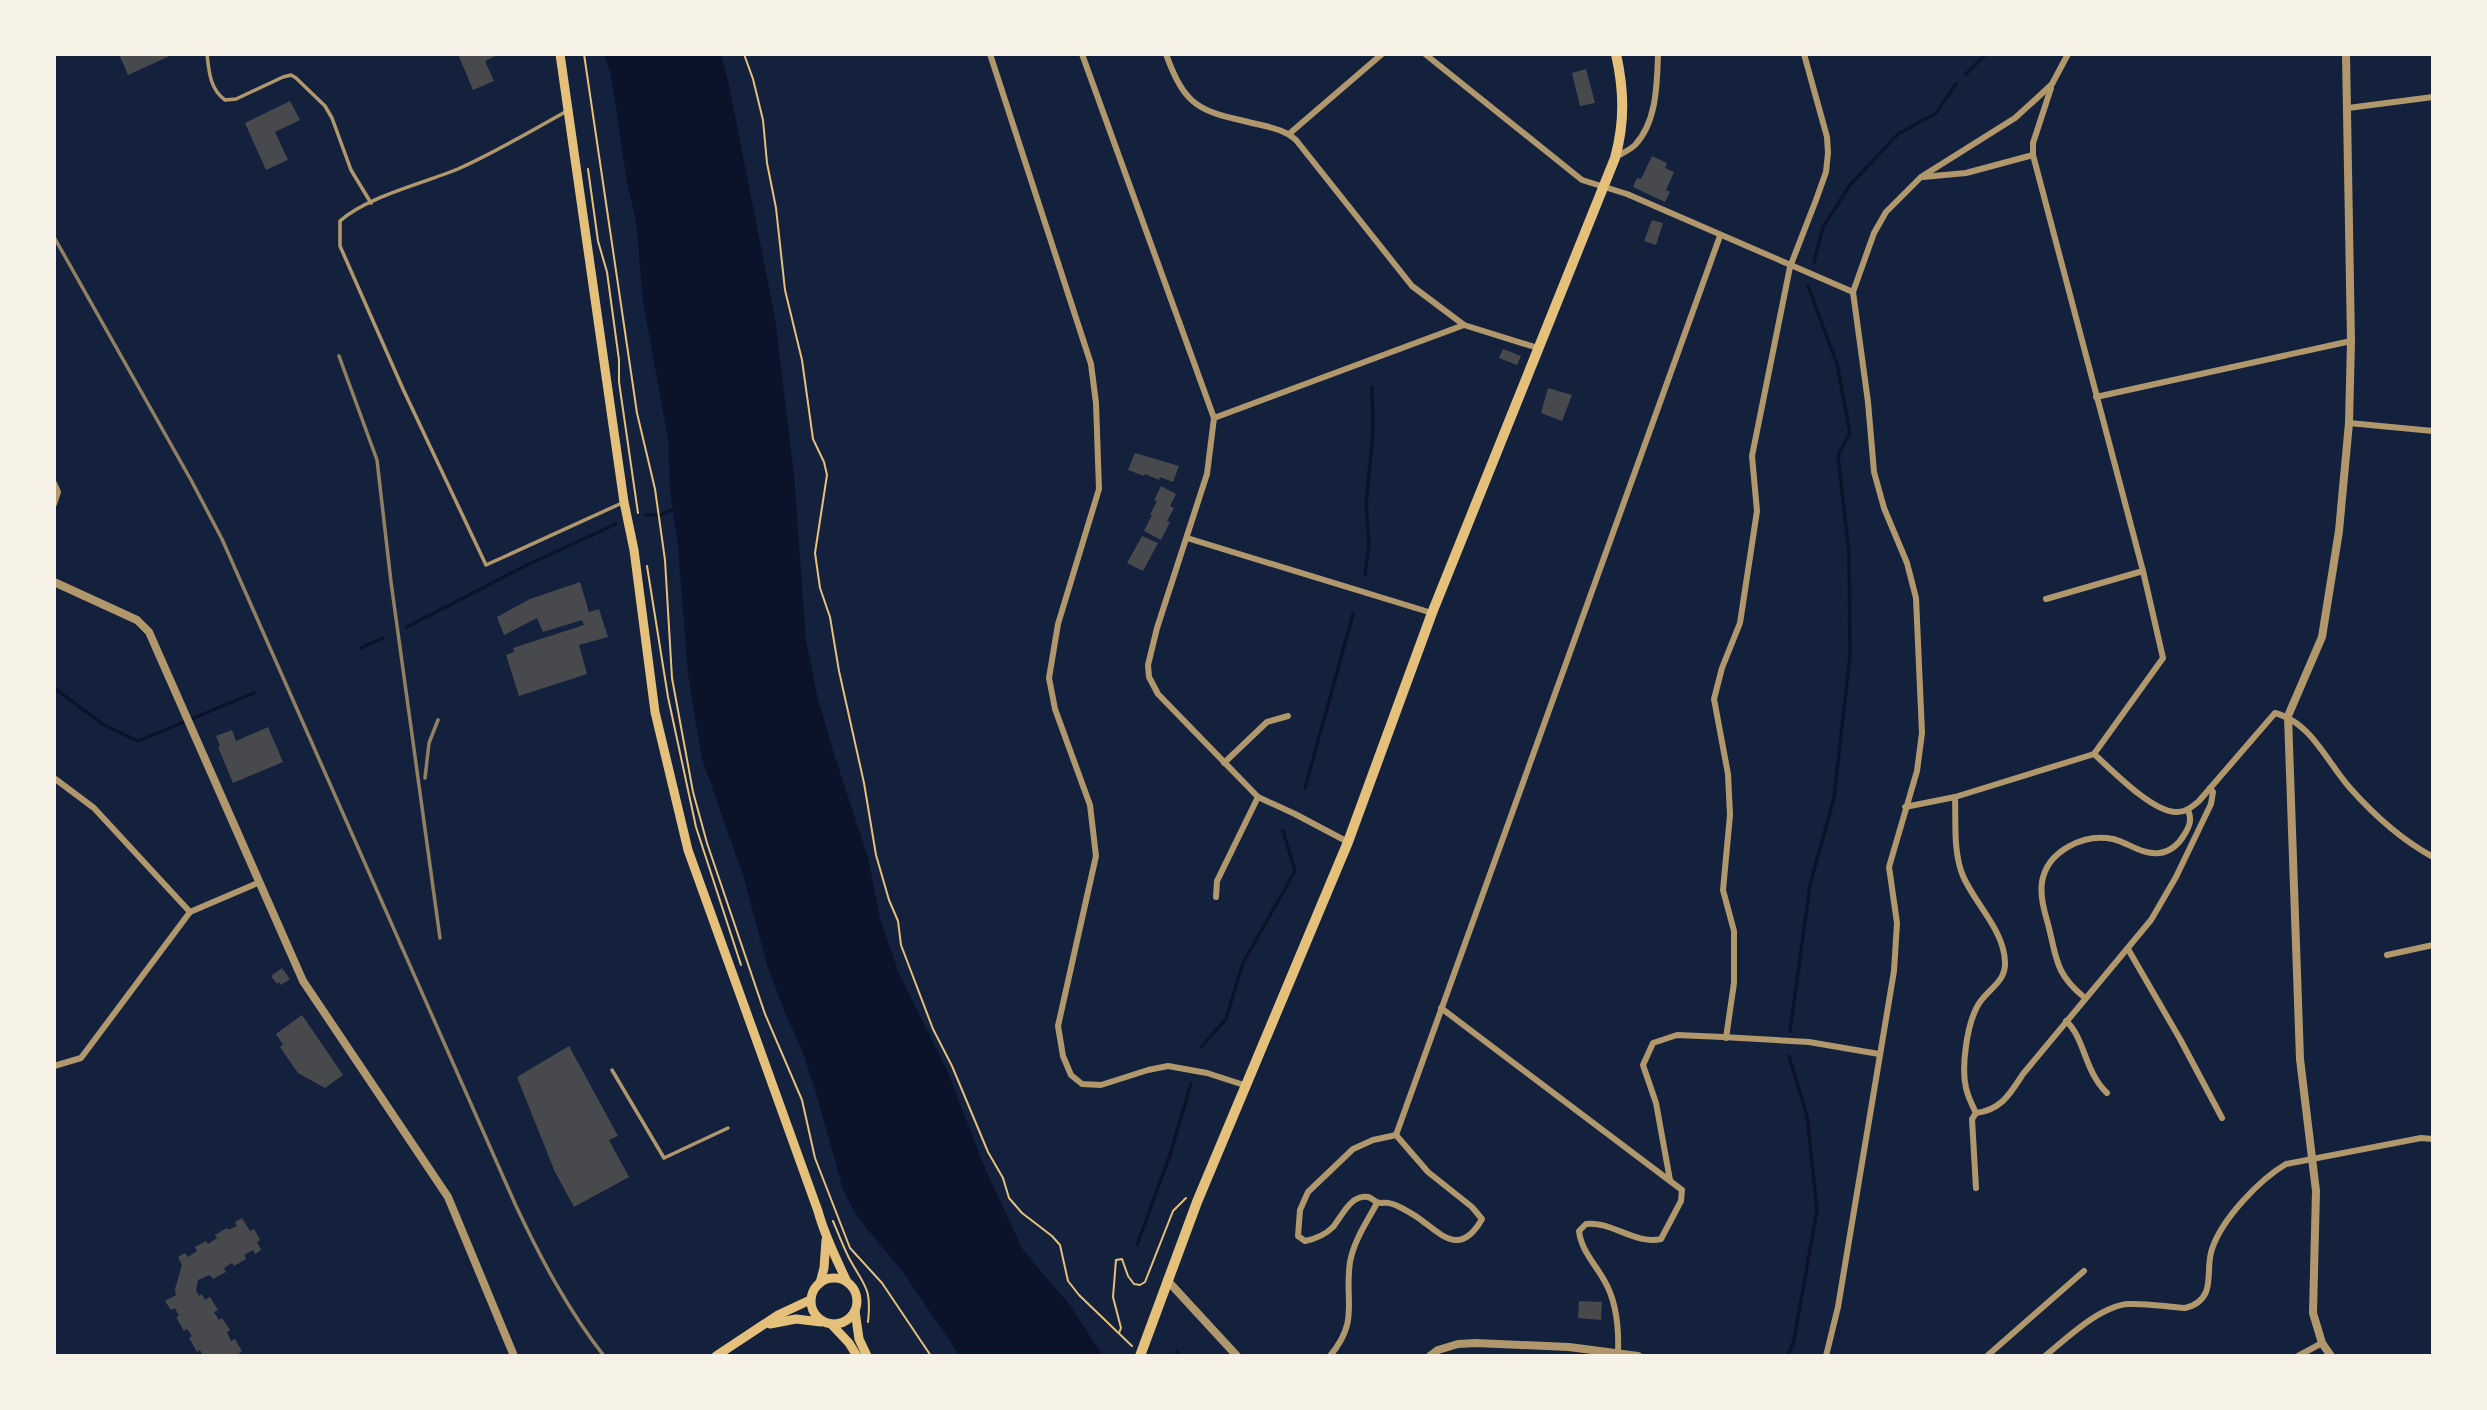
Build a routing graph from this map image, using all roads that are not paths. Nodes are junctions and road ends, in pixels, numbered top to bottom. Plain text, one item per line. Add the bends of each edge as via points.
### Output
1 (207, 54) edge
2 (560, 54) edge
3 (990, 54) edge
4 (1082, 54) edge
5 (1166, 54) edge
6 (1382, 54) edge
7 (1425, 54) edge
8 (1615, 54) edge
9 (1658, 54) edge
10 (1804, 54) edge
11 (2068, 54) edge
12 (2346, 54) edge
13 (2052, 84) junction
14 (2433, 97) edge
15 (2347, 108) junction
16 (568, 111) junction
17 (1289, 134) junction
18 (2033, 155) junction
19 (1615, 158) junction
20 (1922, 177) junction
21 (1602, 188) junction
22 (370, 203) junction
23 (1720, 236) junction
24 (1790, 267) junction
25 (1853, 292) junction
26 (1464, 325) junction
27 (2351, 341) junction
28 (1538, 348) junction
29 (2096, 397) junction
30 (1214, 418) junction
31 (2349, 423) junction
32 (2433, 431) edge
33 (54, 483) edge
34 (624, 502) junction
35 (54, 504) edge
36 (1187, 538) junction
37 (2143, 571) junction
38 (54, 582) edge
39 (2046, 599) dead end
40 (1432, 613) junction
41 (1288, 716) dead end
42 (2288, 716) junction
43 (2094, 754) junction
44 (1224, 764) junction
45 (54, 778) edge
46 (2210, 788) junction
47 (1258, 797) junction
48 (1955, 797) junction
49 (1905, 807) junction
50 (2188, 810) junction
51 (1348, 842) junction
52 (2433, 857) edge
53 (260, 883) junction
54 (1216, 897) dead end
55 (190, 912) junction
56 (2433, 945) edge
57 (2128, 949) junction
58 (2387, 955) dead end
59 (2085, 998) junction
60 (1441, 1008) junction
61 (2066, 1021) junction
62 (1726, 1038) junction
63 (1879, 1054) junction
64 (54, 1066) edge
65 (612, 1070) dead end
66 (1244, 1085) junction
67 (2107, 1093) dead end
68 (1976, 1113) junction
69 (2222, 1118) dead end
70 (728, 1128) dead end
71 (1396, 1135) junction
72 (2433, 1139) edge
73 (2312, 1158) junction
74 (1670, 1180) junction
75 (1976, 1188) dead end
76 (1377, 1203) junction
77 (826, 1240) junction
78 (2084, 1271) dead end
79 (1167, 1280) junction
80 (847, 1282) junction
81 (820, 1283) junction
82 (810, 1300) junction
83 (855, 1311) junction
84 (829, 1324) junction
85 (761, 1326) junction
86 (2322, 1343) junction
87 (1137, 1352) edge
88 (1618, 1352) junction
89 (717, 1355) edge
90 (514, 1356) edge
91 (857, 1356) edge
92 (867, 1356) edge
93 (1237, 1356) edge
94 (1330, 1356) edge
95 (1430, 1356) edge
96 (1638, 1356) edge
97 (1826, 1356) edge
98 (1987, 1356) edge
99 (2045, 1356) edge
100 (2298, 1356) edge
101 (2330, 1356) edge

1 - 22 lane via 212,86 225,100 283,77 296,78 325,106
2 - 16 main road
3 - 66 street via 1091,364 1096,403 1098,489 1058,624 1049,678 1055,709 1090,805 1096,856 1058,1026 1063,1056 1071,1075 1082,1084 1101,1085 1168,1066
4 - 30 street
5 - 17 street via 1176,82 1197,105
6 - 17 street
7 - 21 street via 1583,180
8 - 19 main road via 1623,92
9 - 19 street via 1656,94 1646,129 1635,145
10 - 24 street via 1828,153 1826,172
11 - 13 street
12 - 15 street
13 - 18 street
13 - 20 street via 2015,118
14 - 15 street
15 - 27 street
16 - 22 lane via 458,169
16 - 34 main road
17 - 26 street via 1412,286
18 - 20 street via 1966,173
18 - 29 street
19 - 21 main road
20 - 25 street via 1886,212
21 - 23 street via 1627,194
21 - 28 main road
22 - 34 lane via 340,221 340,246 486,565
23 - 24 street
23 - 60 street
24 - 25 street
24 - 62 street via 1752,456 1757,511 1740,623 1714,699 1730,801 1723,890 1734,931 1734,984
25 - 49 street via 1874,472 1916,598 1922,733 1917,771
26 - 28 street
26 - 30 street
27 - 29 street
27 - 31 street
28 - 40 main road
29 - 37 street
30 - 36 street via 1207,474
31 - 32 street
31 - 42 street via 2339,531 2322,637
33 - 35 street via 58,492
34 - 77 main road via 655,712 688,850
36 - 40 street
36 - 44 street via 1157,628 1149,677 1158,694
37 - 39 street
37 - 43 street via 2163,659
38 - 53 street via 142,624
40 - 51 main road
41 - 44 street via 1267,722
42 - 46 street via 2275,713
42 - 52 street via 2308,732 2350,788 2409,844
42 - 73 street via 2300,1059
43 - 48 street
43 - 50 street via 2148,800 2172,812
44 - 47 street
45 - 55 street via 94,808
46 - 50 street
46 - 57 street via 2211,804 2176,877
47 - 51 street
47 - 54 street via 1217,881
48 - 49 street
48 - 68 street via 1959,863 1999,938 2005,960 2001,979 1978,1005 1967,1037 1965,1087
49 - 63 street via 1889,867 1897,923 1894,971
50 - 59 street via 2186,832 2165,852 2094,839 2070,846 2046,869 2042,894 2056,958 2065,980
51 - 66 main road
53 - 55 street
53 - 90 street via 303,981 448,1198
55 - 64 street via 81,1058
56 - 58 street
57 - 59 street
57 - 69 street
59 - 61 street
60 - 71 street
60 - 74 street
61 - 67 street via 2093,1077
61 - 68 street via 2006,1101
62 - 63 street via 1810,1042
62 - 74 street via 1677,1035 1653,1043 1643,1065
63 - 97 street
65 - 70 lane via 664,1158
66 - 79 main road
68 - 75 street via 1972,1119
71 - 76 street via 1428,1172 1482,1219 1470,1236 1446,1238 1390,1203
71 - 76 street via 1353,1149 1308,1192 1300,1210 1298,1236 1314,1240 1331,1229 1359,1198 1370,1197
72 - 73 street
73 - 86 street via 2317,1217 2312,1306
73 - 99 street via 2286,1164 2270,1174 2232,1216 2211,1251 2202,1299 2185,1308 2113,1307
74 - 88 street via 1682,1190 1681,1201 1661,1239 1650,1241 1597,1222 1586,1223 1579,1231 1580,1243 1606,1283 1619,1324
76 - 94 street via 1356,1240 1350,1262 1346,1334
77 - 80 main road
77 - 81 main road
78 - 98 street
79 - 87 main road via 1155,1319
79 - 93 street
80 - 81 main road via 835,1278
80 - 83 main road via 855,1292
81 - 82 main road
82 - 84 main road via 814,1314
82 - 85 main road
83 - 84 main road via 846,1321
83 - 92 main road
84 - 85 main road via 796,1319
84 - 91 main road
85 - 89 main road
86 - 100 street
86 - 101 street
88 - 95 street via 1476,1343 1458,1344
88 - 96 street

